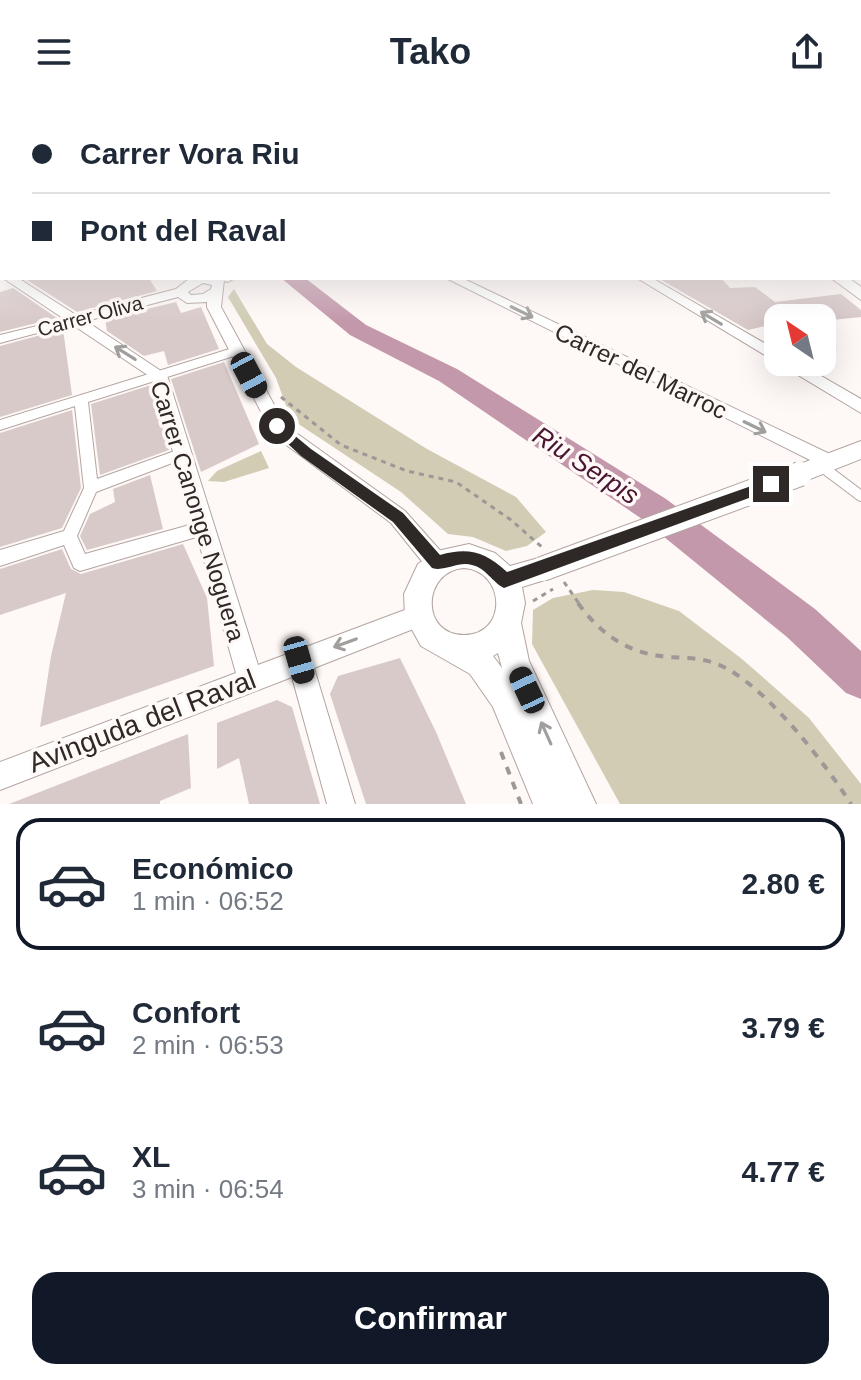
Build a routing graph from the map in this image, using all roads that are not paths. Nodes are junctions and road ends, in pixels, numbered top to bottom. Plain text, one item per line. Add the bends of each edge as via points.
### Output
1 (12, 280) edge
2 (196, 280) edge
3 (201, 280) edge
4 (456, 280) edge
5 (646, 280) edge
6 (842, 280) edge
7 (221, 288) edge
8 (181, 292) junction
9 (861, 295) edge
10 (74, 320) junction
11 (0, 339) edge
12 (764, 350) edge
13 (236, 351) junction
14 (159, 375) junction
15 (809, 376) edge
16 (81, 399) junction
17 (861, 407) edge
18 (0, 425) edge
19 (861, 450) edge
20 (183, 453) junction
21 (817, 467) junction
22 (91, 488) junction
23 (861, 496) edge
24 (204, 528) junction
25 (69, 536) junction
26 (0, 558) edge
27 (437, 563) junction
28 (504, 580) junction
29 (418, 616) junction
30 (507, 624) junction
31 (447, 646) junction
32 (299, 660) junction
33 (250, 679) junction
34 (0, 776) edge
35 (341, 804) edge
36 (550, 804) edge
37 (579, 804) edge

1 - 10 street, Carrer Canonge Noguera
2 - 8 street, Carrer Oliva
3 - 7 street, Carrer Oliva
4 -> 21 street, Carrer del Marroc
12 -> 5 street
6 - 9 street
7 - 8 street via 198,300
7 - 13 street
8 - 10 street, Carrer Oliva
10 - 11 street, Carrer Oliva
14 -> 10 street, Carrer Canonge Noguera
13 - 14 street
13 - 27 street via 279,430 398,517
14 - 16 street
14 - 20 street, Carrer Canonge Noguera
15 - 17 street
16 - 18 street
16 - 22 street
19 - 21 street
20 - 22 street
20 - 24 street, Carrer Canonge Noguera
21 - 23 lane
21 - 28 street, bridge
22 - 25 street
24 - 25 street via 80,563
24 - 33 street, Carrer Canonge Noguera
25 - 26 street
27 - 28 street via 474,558
27 - 29 street via 417,591
28 - 30 street via 511,609
29 - 31 street via 424,628
29 -> 32 street, Avinguda del Raval
30 - 31 street via 489,644 476,649
37 -> 30 street via 515,664
31 - 36 street via 480,664 504,696
32 - 33 street, Avinguda del Raval
32 - 35 street
33 - 34 street, Avinguda del Raval

